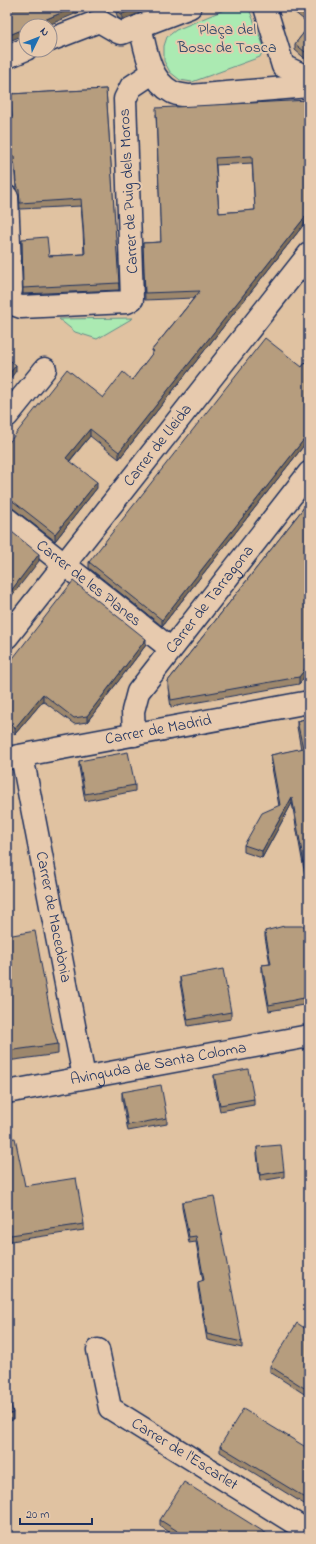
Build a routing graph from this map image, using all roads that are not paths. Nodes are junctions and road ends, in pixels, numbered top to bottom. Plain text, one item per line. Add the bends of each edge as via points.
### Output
1 (102, 7) edge
2 (190, 7) edge
3 (265, 7) edge
4 (140, 26) junction
5 (111, 28) junction
6 (58, 37) edge
7 (18, 52) edge
8 (7, 57) edge
9 (152, 72) junction
10 (309, 78) edge
11 (309, 86) edge
12 (7, 197) edge
13 (309, 254) edge
14 (7, 302) edge
15 (45, 369) dead end
16 (7, 416) edge
17 (309, 473) edge
18 (7, 519) edge
19 (63, 564) junction
20 (7, 637) edge
21 (171, 649) junction
22 (309, 702) edge
23 (134, 735) junction
24 (14, 757) edge
25 (309, 1036) edge
26 (84, 1077) junction
27 (7, 1092) edge
28 (98, 1350) dead end
29 (309, 1532) edge

1 - 5 street
2 - 4 street
3 - 10 street via 284,66
4 - 5 street via 122,33
4 - 9 street
5 - 6 street via 99,21
7 - 8 street
9 - 11 street via 163,87 173,93 190,96
9 - 14 street, Carrer de Puig dels Moros via 131,87 125,99 132,299 127,302 21,307
12 - 14 street via 11,290
13 - 19 street, Carrer de Lleida
15 - 16 street
17 - 21 street, Carrer de Tarragona
18 - 19 street, Carrer de les Planes
19 - 20 street, Carrer de Lleida
19 - 21 street, Carrer de les Planes
21 - 23 street, Carrer de Tarragona via 138,692 135,699
22 - 23 street, Carrer de Madrid
23 - 24 street, Carrer de Madrid
24 - 26 street, Carrer de Macedònia
25 - 26 street, Avinguda de Santa Coloma
26 - 27 street, Avinguda de Santa Coloma
28 - 29 street, Carrer de l'Escarlet via 110,1408

